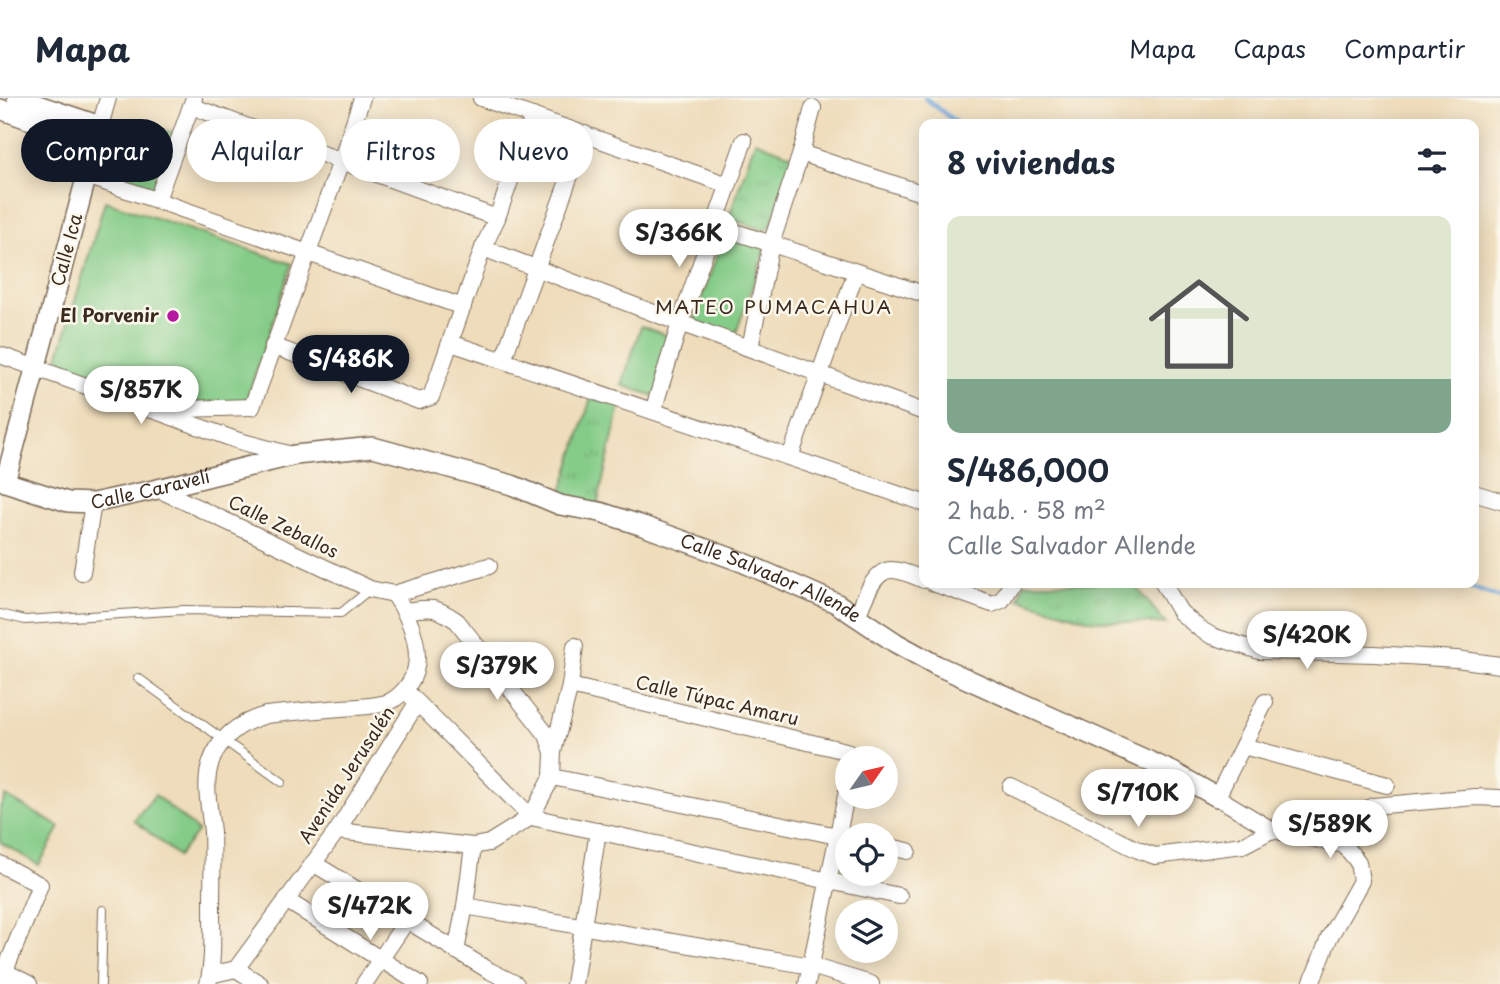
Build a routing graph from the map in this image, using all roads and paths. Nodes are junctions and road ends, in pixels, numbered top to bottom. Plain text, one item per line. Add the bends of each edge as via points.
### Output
1 (17, 98) edge
2 (108, 98) edge
3 (362, 98) edge
4 (481, 98) edge
5 (193, 102) edge
6 (813, 108) dead end
7 (0, 109) edge
8 (533, 116) junction
9 (38, 119) edge
10 (63, 119) edge
11 (102, 119) edge
12 (355, 119) edge
13 (542, 119) edge
14 (593, 137) edge
15 (744, 141) dead end
16 (801, 153) junction
17 (341, 160) joint
18 (85, 182) edge
19 (104, 182) edge
20 (400, 182) edge
21 (568, 182) edge
22 (729, 185) junction
23 (919, 192) edge
24 (157, 200) junction
25 (497, 218) junction
26 (714, 225) junction
27 (771, 244) junction
28 (483, 248) junction
29 (307, 253) junction
30 (537, 268) junction
31 (856, 272) junction
32 (919, 292) edge
33 (463, 307) junction
34 (680, 323) junction
35 (451, 342) junction
36 (273, 346) junction
37 (750, 348) junction
38 (0, 355) edge
39 (503, 360) junction
40 (35, 368) junction
41 (819, 374) junction
42 (151, 410) junction
43 (919, 410) edge
44 (653, 411) junction
45 (295, 455) junction
46 (790, 457) junction
47 (2, 482) edge
48 (158, 489) junction
49 (1479, 495) edge
50 (919, 501) edge
51 (1500, 501) edge
52 (93, 503) junction
53 (489, 566) dead end
54 (82, 572) dead end
55 (919, 578) edge
56 (947, 588) edge
57 (1009, 588) edge
58 (1166, 588) edge
59 (370, 589) junction
60 (394, 594) junction
61 (405, 611) junction
62 (0, 614) edge
63 (857, 617) junction
64 (575, 646) dead end
65 (1500, 665) edge
66 (138, 678) dead end
67 (570, 686) junction
68 (405, 690) junction
69 (1265, 702) dead end
70 (416, 703) junction
71 (223, 740) junction
72 (1243, 746) junction
73 (835, 748) edge
74 (553, 752) junction
75 (552, 777) junction
76 (282, 782) dead end
77 (1387, 785) dead end
78 (1011, 787) dead end
79 (1217, 797) junction
80 (1500, 799) edge
81 (531, 817) junction
82 (337, 831) junction
83 (598, 831) junction
84 (1272, 831) junction
85 (835, 836) edge
86 (1336, 843) junction
87 (474, 846) junction
88 (898, 849) edge
89 (908, 851) dead end
90 (835, 859) edge
91 (313, 863) junction
92 (0, 864) edge
93 (828, 881) junction
94 (899, 897) dead end
95 (286, 900) junction
96 (465, 906) junction
97 (103, 910) dead end
98 (407, 920) junction
99 (583, 927) junction
100 (456, 951) junction
101 (380, 959) junction
102 (811, 966) junction
103 (236, 970) junction
104 (2, 975) edge
105 (490, 977) edge
106 (209, 980) edge
107 (29, 984) edge
108 (101, 984) edge
109 (260, 984) edge
110 (364, 984) edge
111 (420, 984) edge
112 (516, 984) edge
113 (574, 984) edge
114 (807, 984) edge
115 (871, 984) edge
116 (1311, 984) edge

1 - 10 street
2 - 11 street, Calle Ica
3 - 12 street
4 - 8 street
5 - 17 street
5 - 24 street
6 - 16 street
7 - 9 street
8 - 13 street
8 - 25 street
14 - 22 street
15 - 22 street
16 - 23 street
16 - 27 street
17 - 29 street
18 - 40 street, Calle Ica
19 - 24 street
20 - 25 street
21 - 30 street
22 - 26 street
24 - 29 street
25 - 28 street
26 - 27 street
26 - 34 street
27 - 31 street
27 - 37 street
28 - 30 street
28 - 33 street
29 - 33 street
29 - 36 street
30 - 34 street
30 - 39 street
31 - 32 street
31 - 41 street
33 - 35 street
34 - 37 street
34 - 44 street
35 - 36 street via 431,397 419,401
35 - 39 street
36 - 42 street via 252,407
37 - 41 street
38 - 40 street
39 - 44 street
40 - 42 street
40 - 47 street, Calle Ica
41 - 43 street
41 - 46 street
42 - 45 street
44 - 46 street
45 - 48 street, Calle Caravelí
45 - 63 street, Calle Salvador Allende via 373,447 512,485 560,505 600,512 742,562 836,603
46 - 50 street
47 - 52 street, Calle Caravelí via 68,502
48 - 52 street, Calle Caravelí
48 - 59 street, Calle Zeballos
49 - 51 street
52 - 54 street
53 - 60 street
55 - 63 street via 889,569 881,572
56 - 57 street via 992,604 1002,600
58 - 65 street via 1180,612 1200,629 1259,652 1388,655
59 - 60 street, Calle Zeballos
59 - 62 lane via 341,613 184,610 25,621
60 - 61 street
61 - 68 street via 417,661
61 - 74 street via 428,607 457,621 547,735
63 - 79 street, Calle Salvador Allende via 936,665 1173,772
64 - 67 street
66 - 71 lane
67 - 73 street, Calle Túpac Amaru
67 - 74 street
68 - 70 street
68 - 71 street via 391,701 372,706 266,715 249,720
69 - 72 street
70 - 81 street
70 - 82 street, Avenida Jerusalén
71 - 76 lane
71 - 106 street via 207,774 212,834
72 - 77 street
72 - 79 street
74 - 75 street
75 - 81 street
75 - 85 street
78 - 84 street via 1156,856 1243,845
79 - 84 street
80 - 86 street via 1373,806 1351,819
81 - 83 street
81 - 87 street
82 - 87 street
82 - 91 street, Avenida Jerusalén
83 - 93 street
83 - 99 street
84 - 86 street
86 - 116 street via 1344,845 1357,862 1361,881
87 - 96 street
88 - 89 street
90 - 93 street
91 - 95 street, Avenida Jerusalén
91 - 98 street
92 - 104 street via 40,885
93 - 94 street
93 - 102 street
95 - 101 street
95 - 103 street, Avenida Jerusalén
96 - 99 street
96 - 100 street
97 - 108 lane
98 - 100 street
98 - 101 street
99 - 102 street
99 - 113 street
100 - 105 street
101 - 110 street
101 - 111 street
102 - 114 street
102 - 115 street
103 - 106 street
103 - 109 street
104 - 107 street
105 - 112 street

